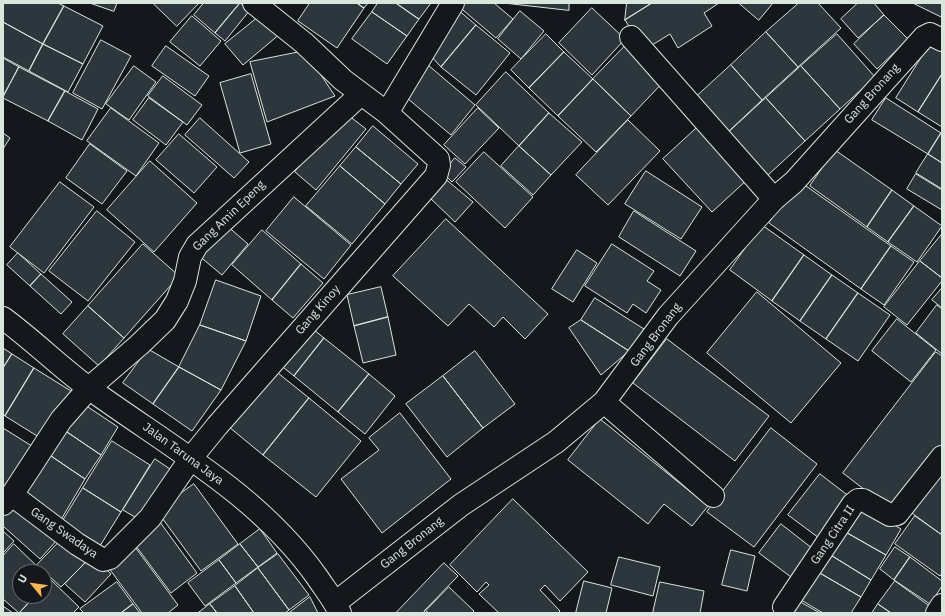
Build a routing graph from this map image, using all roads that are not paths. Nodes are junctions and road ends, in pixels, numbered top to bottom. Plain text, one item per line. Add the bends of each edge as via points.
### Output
1 (254, 3) edge
2 (453, 3) edge
3 (631, 37) dead end
4 (942, 40) edge
5 (361, 94) junction
6 (387, 113) junction
7 (774, 199) junction
8 (3, 318) edge
9 (89, 388) junction
10 (604, 402) junction
11 (942, 457) edge
12 (191, 458) junction
13 (713, 496) dead end
14 (7, 500) edge
15 (942, 605) edge
16 (784, 607) dead end
17 (337, 608) edge
18 (937, 613) edge

1 - 5 street
2 - 6 street
3 - 7 street
4 - 7 street, Gang Bronang via 930,34 924,37 794,182
5 - 6 street
5 - 9 street, Gang Amin Epeng via 197,245 191,254 177,301 165,320
6 - 12 street, Gang Kinoy via 438,159 436,176
7 - 10 street, Gang Bronang via 668,316
8 - 9 street, Jalan Taruna Jaya
9 - 12 street, Jalan Taruna Jaya
9 - 14 street, Gang Amin Epeng via 61,420
10 - 13 street
10 - 17 street, Gang Bronang via 556,442 461,505
11 - 16 street, Gang Citra II via 897,514 890,515 863,500 853,504
12 - 14 street, Gang Swadaya via 150,518 105,561
12 - 17 street, Jalan Taruna Jaya via 277,529 306,562
15 - 18 street

